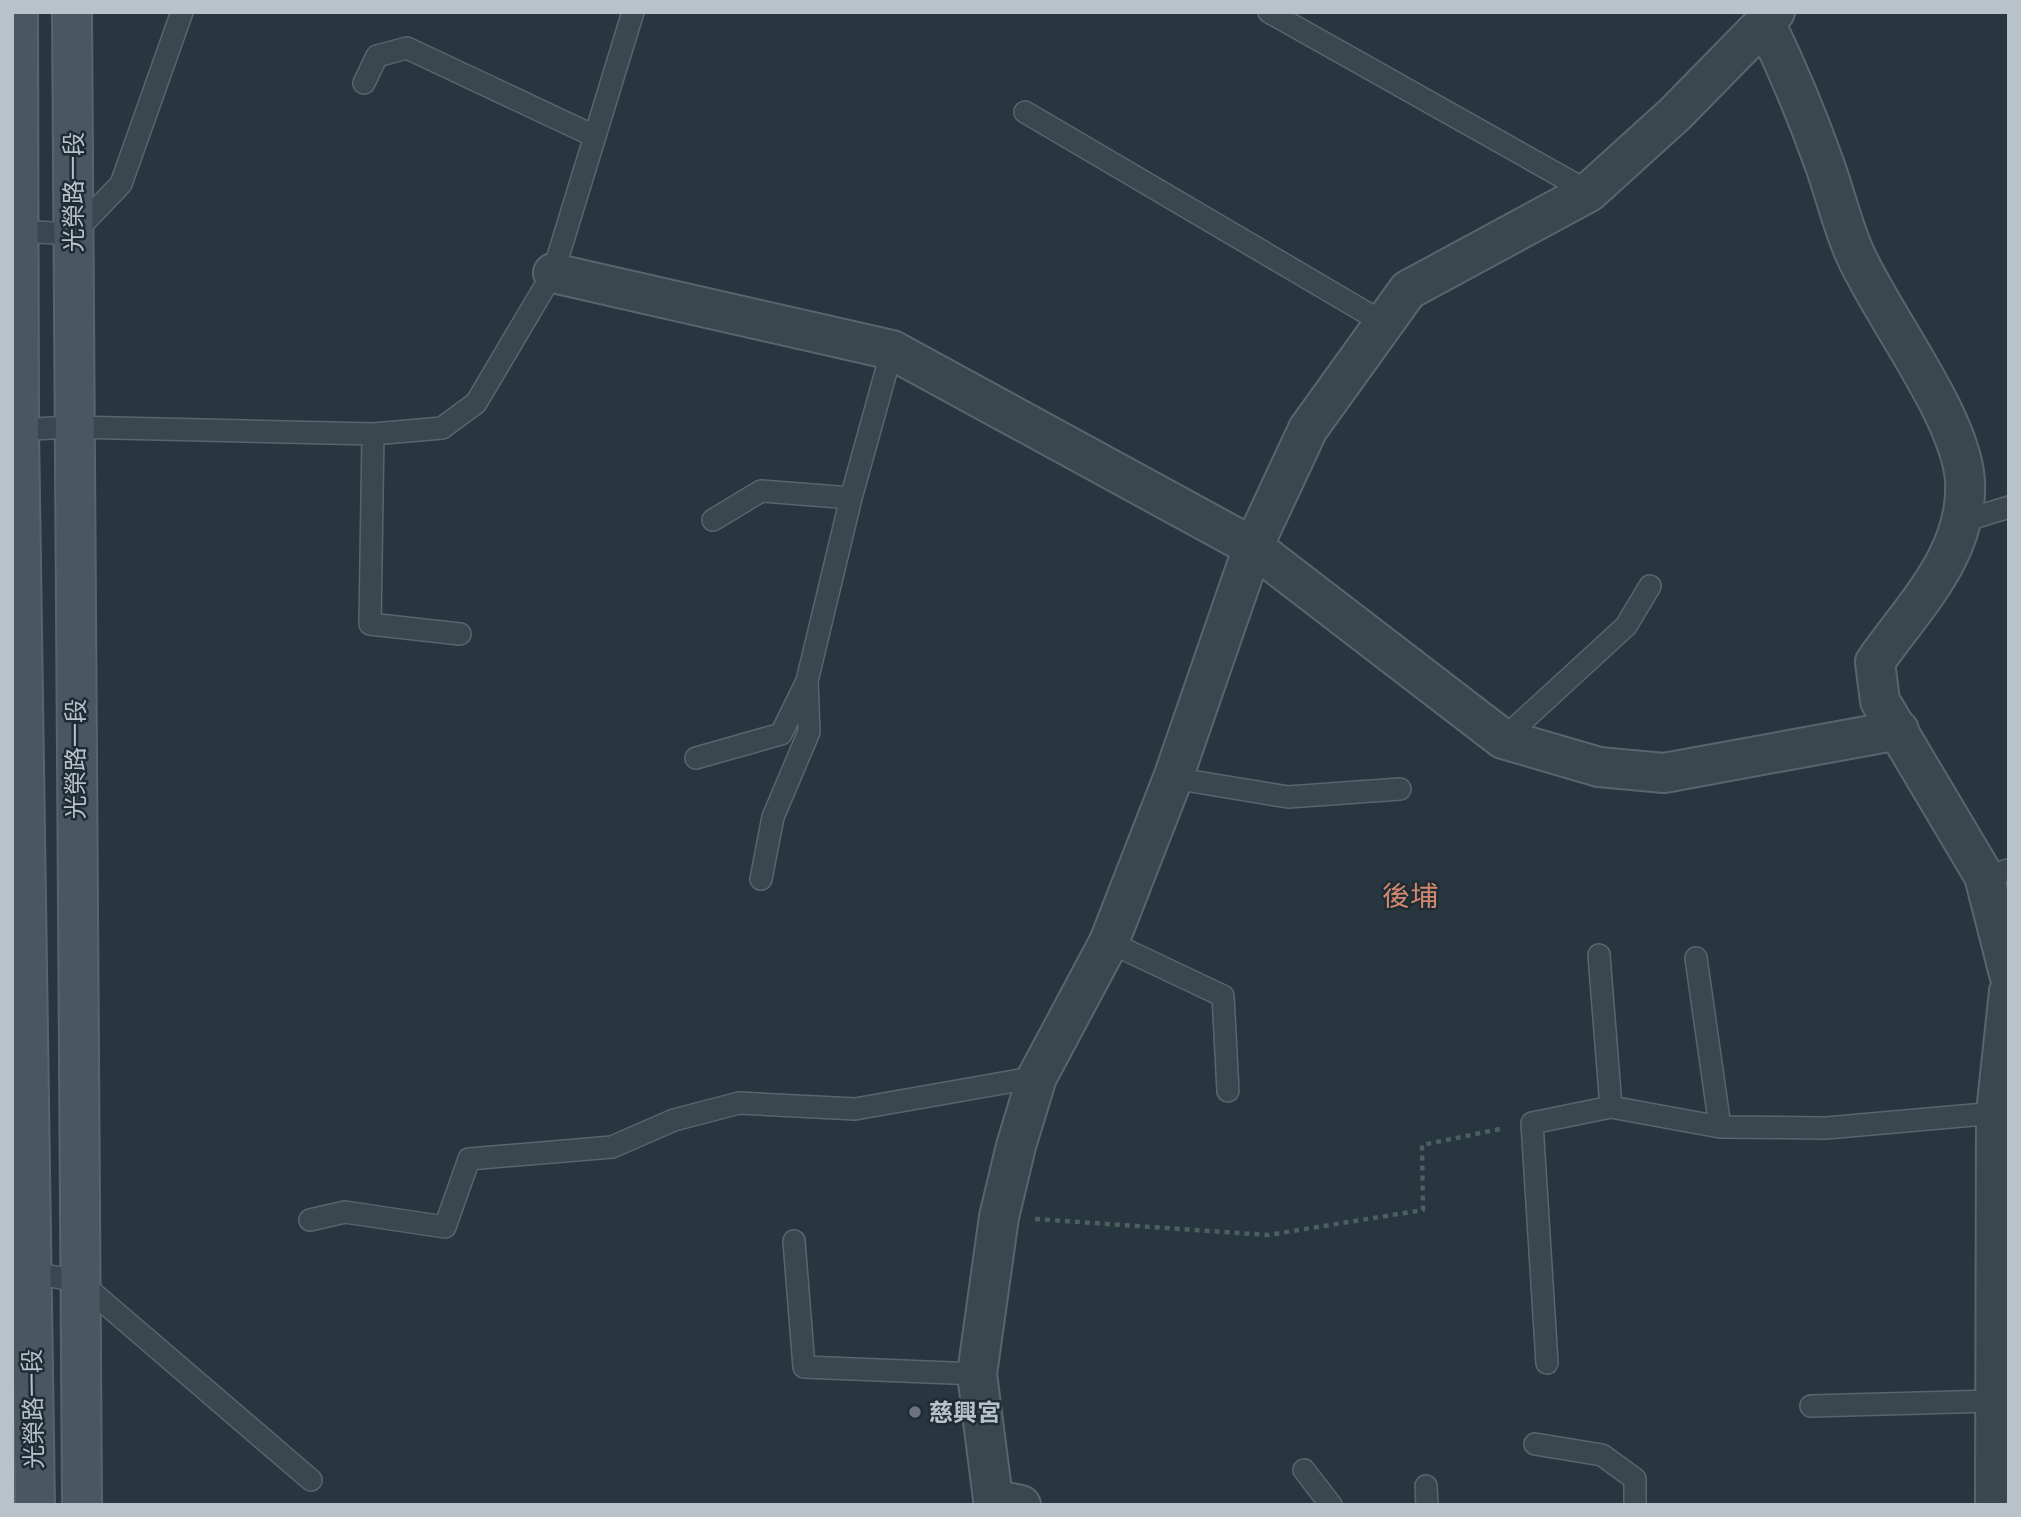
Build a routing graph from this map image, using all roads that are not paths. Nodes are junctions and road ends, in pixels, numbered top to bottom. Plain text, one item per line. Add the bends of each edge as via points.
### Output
1 (18, 12) edge
2 (72, 12) edge
3 (182, 12) edge
4 (633, 12) edge
5 (1269, 12) edge
6 (1770, 17) edge
7 (364, 83) dead end
8 (1026, 112) dead end
9 (594, 136) junction
10 (1589, 192) junction
11 (18, 231) junction
12 (73, 234) junction
13 (553, 273) junction
14 (1382, 322) junction
15 (892, 351) junction
16 (73, 427) junction
17 (16, 430) edge
18 (373, 434) junction
19 (851, 498) junction
20 (2009, 508) edge
21 (713, 520) dead end
22 (1961, 522) junction
23 (1253, 547) junction
24 (1650, 586) dead end
25 (460, 634) dead end
26 (807, 681) junction
27 (1899, 730) junction
28 (1503, 739) junction
29 (696, 758) dead end
30 (1173, 778) junction
31 (1400, 789) dead end
32 (1996, 873) edge
33 (761, 879) dead end
34 (1109, 942) junction
35 (1599, 955) dead end
36 (1696, 958) dead end
37 (2009, 974) edge
38 (2009, 990) edge
39 (1037, 1077) junction
40 (1228, 1091) dead end
41 (1611, 1107) junction
42 (1996, 1113) junction
43 (1720, 1127) junction
44 (2003, 1158) edge
45 (310, 1220) dead end
46 (794, 1241) dead end
47 (32, 1273) junction
48 (79, 1281) junction
49 (1547, 1363) dead end
50 (977, 1374) junction
51 (1993, 1401) junction
52 (1811, 1405) dead end
53 (1535, 1444) dead end
54 (1304, 1470) dead end
55 (310, 1480) dead end
56 (1003, 1503) edge
57 (35, 1505) edge
58 (82, 1505) edge
59 (1331, 1505) edge
60 (1635, 1505) edge
61 (1995, 1505) edge

1 - 11 main road, 光榮路一段
2 - 12 main road, 光榮路一段
3 - 12 lane via 121,184
4 - 9 lane
5 - 10 lane
6 - 10 street via 1675,114
6 - 22 street via 1854,253 1951,428 1965,480
7 - 9 lane via 377,56 407,48
8 - 14 lane
9 - 13 lane
10 - 14 street via 1408,290
11 - 12 lane
11 - 17 main road, 光榮路一段
12 - 16 main road, 光榮路一段
13 - 15 street
13 - 18 lane via 475,402 442,428
14 - 23 street via 1308,429
15 - 19 lane
15 - 23 street
16 - 17 lane
16 - 18 lane
16 - 48 main road, 光榮路一段
17 - 47 main road, 光榮路一段
18 - 25 lane via 370,624
19 - 21 lane via 761,491
19 - 26 lane
20 - 22 lane
22 - 27 street via 1949,555 1916,609 1875,662 1880,701
23 - 28 street
23 - 30 street
24 - 28 lane via 1626,626
26 - 29 lane via 781,734
26 - 33 lane via 808,732 773,817
27 - 28 street via 1664,773 1599,767
27 - 32 street
30 - 31 lane via 1288,797
30 - 34 street
32 - 37 street
34 - 39 street
34 - 40 lane via 1223,996
35 - 41 lane
36 - 43 lane
38 - 42 street
39 - 45 lane via 855,1109 739,1104 674,1120 612,1147 469,1159 445,1227 345,1212
39 - 50 street via 999,1216
41 - 43 lane
41 - 49 lane via 1532,1123
42 - 43 lane via 1826,1128
42 - 44 street
44 - 51 street
46 - 50 lane via 804,1367
47 - 48 lane
47 - 57 main road, 光榮路一段
48 - 55 lane
48 - 58 main road, 光榮路一段
50 - 56 street
51 - 52 lane
51 - 61 street
53 - 60 lane via 1601,1455 1635,1479
54 - 59 lane

